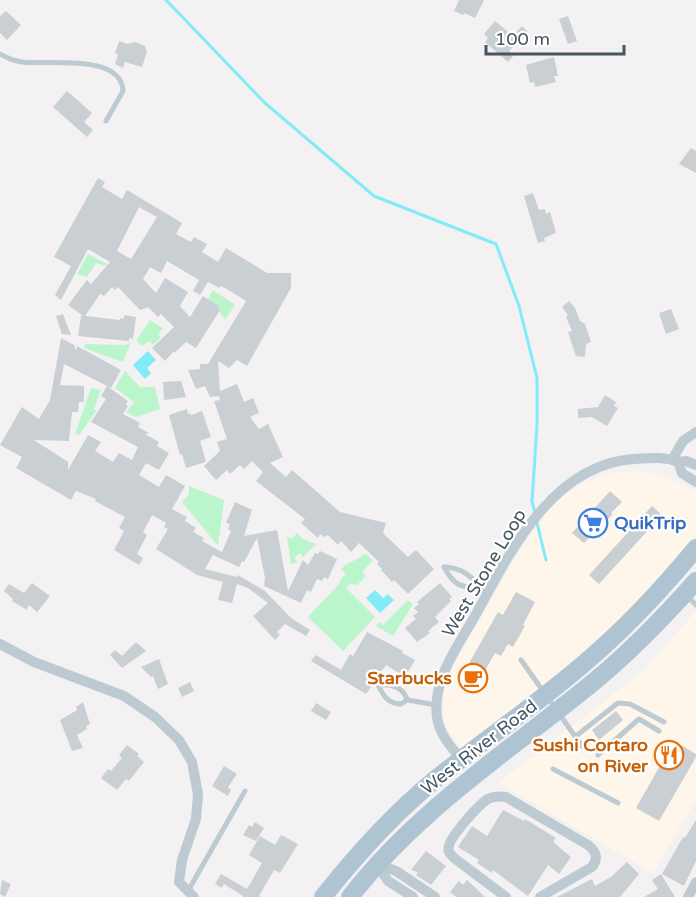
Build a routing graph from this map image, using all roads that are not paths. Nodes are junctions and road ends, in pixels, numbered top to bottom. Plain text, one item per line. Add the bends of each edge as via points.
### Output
1 (0, 54) edge
2 (106, 122) dead end
3 (696, 432) edge
4 (675, 461) junction
5 (696, 465) edge
6 (696, 482) edge
7 (696, 548) edge
8 (474, 587) junction
9 (487, 593) junction
10 (692, 593) edge
11 (0, 644) edge
12 (521, 660) dead end
13 (546, 694) junction
14 (407, 700) junction
15 (437, 705) junction
16 (558, 710) junction
17 (664, 722) dead end
18 (660, 731) dead end
19 (576, 736) junction
20 (582, 746) dead end
21 (598, 755) dead end
22 (461, 759) junction
23 (553, 769) dead end
24 (245, 791) dead end
25 (618, 803) dead end
26 (360, 852) junction
27 (377, 864) junction
28 (696, 882) edge
29 (191, 894) edge
30 (323, 897) edge
31 (350, 897) edge
32 (413, 897) edge
33 (435, 897) edge
34 (506, 897) edge
35 (540, 897) edge
36 (688, 897) edge

1 - 2 lane via 22,62 82,63 112,73 120,79 123,91
3 - 4 street via 683,441
4 - 5 street, West Stone Loop via 686,460
4 - 6 street via 682,473
4 - 9 street, West Stone Loop via 647,458 601,465 573,482 550,500 531,524
7 - 13 main road, West River Road via 644,608
8 - 8 lane via 468,573 444,567 451,580 466,589
8 - 9 lane
9 - 15 street, West Stone Loop via 442,677
10 - 16 main road, West River Road
11 - 29 street via 34,662 124,696 179,740 192,762 198,794 196,819 179,882
12 - 13 lane
13 - 16 lane
13 - 22 main road, West River Road
14 - 14 lane via 400,689 378,685 392,702 401,704
14 - 15 lane
15 - 22 street, West Stone Loop via 445,740
16 - 19 lane
16 - 27 main road, West River Road via 440,802
17 - 19 lane via 630,704 618,703
18 - 21 lane via 639,719
19 - 20 lane
22 - 26 main road, West River Road
23 - 25 lane
24 - 29 lane
26 - 27 street
26 - 30 main road, West River Road
27 - 31 main road, West River Road
27 - 32 street via 388,880
27 - 33 street via 397,871
28 - 36 street
34 - 35 street via 454,858 448,845 485,800 499,796 588,845 596,854 592,867

